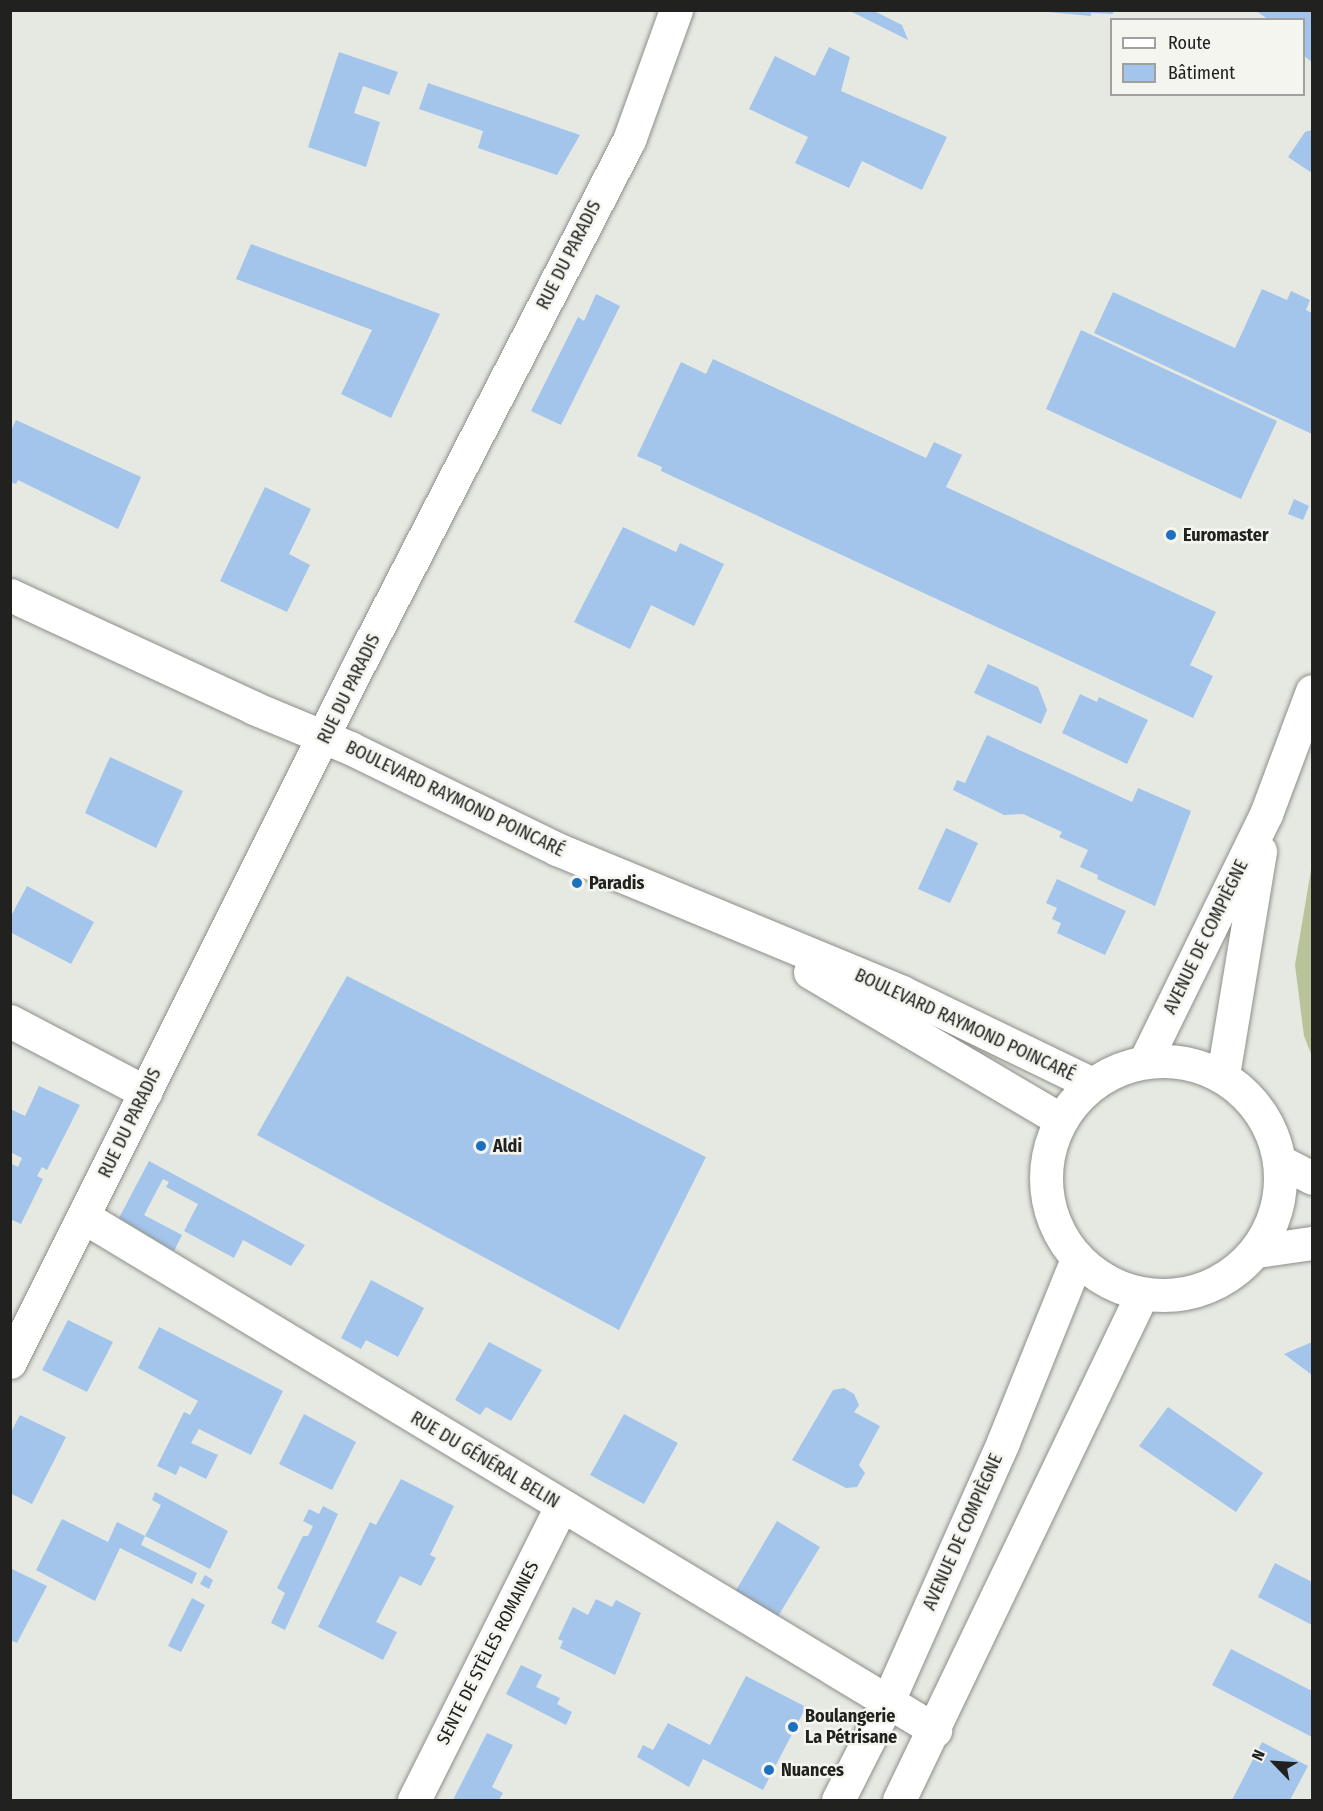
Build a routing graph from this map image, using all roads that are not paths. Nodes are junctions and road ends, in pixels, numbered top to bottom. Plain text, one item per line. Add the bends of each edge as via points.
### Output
1 (676, 10) edge
2 (10, 595) edge
3 (1312, 691) edge
4 (325, 738) junction
5 (1266, 814) junction
6 (738, 926) junction
7 (10, 1021) edge
8 (1145, 1061) junction
9 (1223, 1075) junction
10 (1092, 1084) junction
11 (145, 1092) junction
12 (1061, 1120) junction
13 (1281, 1162) junction
14 (1312, 1178) edge
15 (84, 1216) junction
16 (1312, 1243) edge
17 (1257, 1251) junction
18 (1077, 1259) junction
19 (1142, 1294) junction
20 (10, 1362) edge
21 (561, 1506) junction
22 (887, 1703) junction
23 (935, 1730) junction
24 (414, 1800) edge
25 (838, 1800) edge
26 (899, 1800) edge

1 - 4 street, RUE DU PARADIS via 629,140
2 - 4 street, BOULEVARD RAYMOND POINCARÉ
3 - 5 street, AVENUE DE COMPIÈGNE
4 - 6 street, BOULEVARD RAYMOND POINCARÉ via 557,849
4 - 11 street, RUE DU PARADIS
5 - 8 street, AVENUE DE COMPIÈGNE
5 - 9 street, AVENUE DE COMPIÈGNE
6 - 10 street, BOULEVARD RAYMOND POINCARÉ via 902,992
6 - 12 street, BOULEVARD RAYMOND POINCARÉ via 887,1020
7 - 11 street
8 - 9 street via 1185,1061
8 - 10 street via 1117,1069
9 - 13 street via 1251,1098 1271,1128
10 - 12 street
11 - 15 street, RUE DU PARADIS
12 - 18 street via 1047,1156 1047,1193 1057,1229
13 - 14 street
13 - 17 street via 1277,1209
15 - 20 street, RUE DU PARADIS
15 - 21 street, RUE DU GÉNÉRAL BELIN
16 - 17 street
17 - 19 street via 1225,1279 1205,1287 1185,1294
18 - 19 street via 1107,1282
18 - 22 street, AVENUE DE COMPIÈGNE via 1003,1442
19 - 23 street
21 - 22 street, RUE DU GÉNÉRAL BELIN
21 - 24 street, SENTE DE STÈLES ROMAINES
22 - 23 street, RUE DU GÉNÉRAL BELIN
22 - 25 street, AVENUE DE COMPIÈGNE
23 - 26 street

